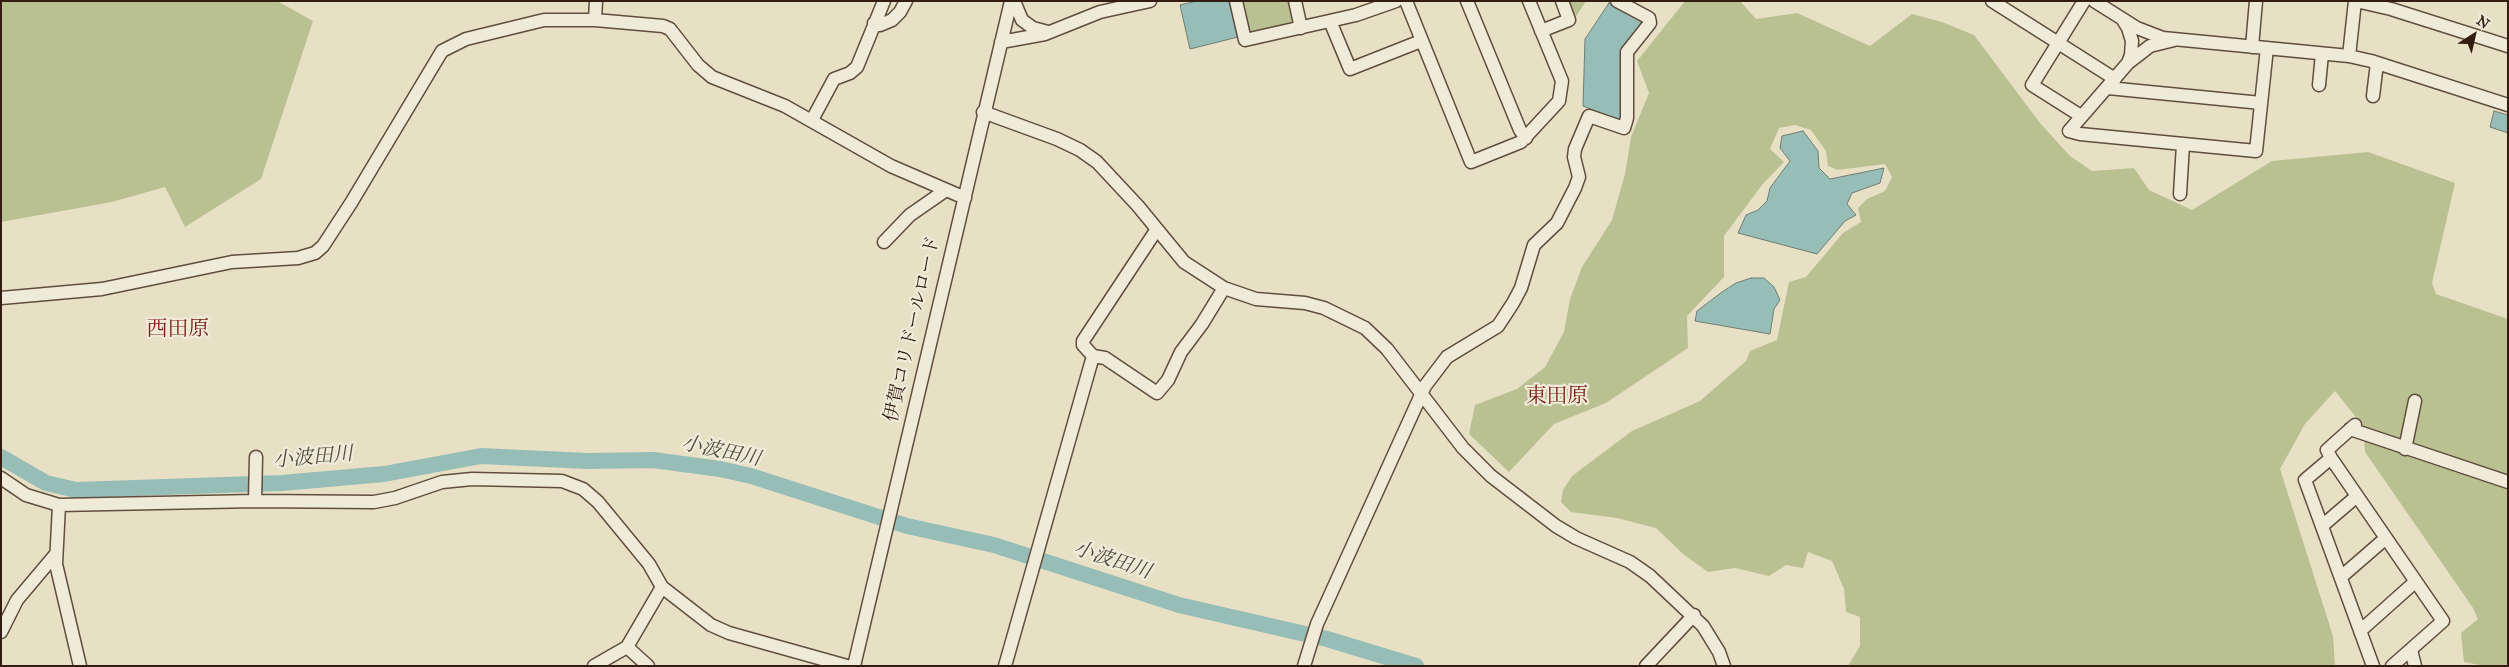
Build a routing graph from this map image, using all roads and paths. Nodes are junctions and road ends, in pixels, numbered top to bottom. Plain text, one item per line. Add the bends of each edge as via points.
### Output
1 (596, 1) edge
2 (884, 1) edge
3 (906, 1) edge
4 (1012, 1) edge
5 (1150, 1) edge
6 (1236, 1) edge
7 (1295, 1) edge
8 (1396, 1) edge
9 (1406, 1) edge
10 (1467, 1) edge
11 (1529, 1) edge
12 (1562, 1) edge
13 (1617, 1) edge
14 (1992, 1) edge
15 (2084, 1) edge
16 (2256, 1) edge
17 (2355, 1) edge
18 (2099, 2) edge
19 (2122, 19) junction
20 (595, 20) junction
21 (1330, 21) junction
22 (874, 24) junction
23 (1301, 28) junction
24 (1541, 31) junction
25 (1053, 32) junction
26 (1421, 40) junction
27 (2174, 40) junction
28 (1001, 42) junction
29 (2058, 43) junction
30 (2508, 46) edge
31 (2252, 47) junction
32 (2267, 48) junction
33 (2322, 54) junction
34 (2349, 56) junction
35 (2128, 63) junction
36 (2377, 63) junction
37 (2111, 83) junction
38 (2319, 85) dead end
39 (2373, 96) dead end
40 (2261, 103) junction
41 (2508, 106) edge
42 (983, 112) junction
43 (2081, 116) junction
44 (812, 120) junction
45 (1526, 138) junction
46 (2183, 144) junction
47 (946, 190) junction
48 (2180, 194) dead end
49 (965, 198) junction
50 (1157, 229) junction
51 (884, 242) dead end
52 (1224, 288) junction
53 (1, 298) edge
54 (1093, 356) junction
55 (1421, 395) junction
56 (2415, 401) dead end
57 (2405, 449) junction
58 (256, 457) dead end
59 (2331, 458) junction
60 (1, 478) edge
61 (2508, 482) edge
62 (2357, 496) junction
63 (255, 497) junction
64 (59, 505) junction
65 (2322, 526) junction
66 (2386, 538) junction
67 (55, 555) junction
68 (2341, 577) junction
69 (2415, 582) junction
70 (662, 587) junction
71 (1694, 615) junction
72 (2360, 631) junction
73 (1, 632) edge
74 (627, 647) junction
75 (2411, 650) junction
76 (80, 666) edge
77 (594, 666) edge
78 (648, 666) edge
79 (847, 666) edge
80 (854, 666) edge
81 (1005, 666) edge
82 (1304, 666) edge
83 (1646, 666) edge
84 (1724, 666) edge
85 (2373, 666) edge
86 (2392, 666) edge
87 (2415, 666) edge

1 - 20 street
2 - 22 street
3 - 22 street via 892,20
4 - 25 street via 1027,24 1041,32
4 - 28 street, 伊賀コリドールロード
5 - 25 street via 1100,12
6 - 23 street via 1245,40
7 - 23 street
8 - 21 street
9 - 26 street
10 - 45 street
11 - 24 street
12 - 24 street via 1569,20
13 - 55 street via 1649,18 1650,23 1627,52 1624,128 1589,116 1575,149 1579,176 1575,188 1557,223 1532,250 1521,288 1512,303 1494,330 1447,357
14 - 29 street
15 - 29 street
16 - 31 street
17 - 30 street
17 - 34 street
18 - 19 street
19 - 27 street via 2149,33
19 - 35 street via 2132,41
20 - 44 street via 670,28 705,72
20 - 53 street via 544,20 466,39 442,51 351,203 315,253 290,259 232,262 102,289
21 - 23 street
21 - 26 street via 1350,69
22 - 44 street via 857,67 834,79
24 - 45 street via 1562,81 1560,101
25 - 28 street
26 - 45 street via 1471,162
27 - 31 street
27 - 35 street via 2150,46
28 - 42 street, 伊賀コリドールロード
29 - 37 street
29 - 43 street via 2032,85
31 - 32 street
32 - 33 street
32 - 40 street
33 - 34 street
33 - 38 street
34 - 36 street
35 - 37 street
36 - 39 street
36 - 41 street
37 - 40 street
37 - 43 street
40 - 46 street via 2256,151
42 - 49 street, 伊賀コリドールロード
42 - 50 street via 1080,150 1105,170
43 - 46 street via 2069,131
44 - 47 street via 891,166
46 - 48 street
47 - 49 street
47 - 51 street via 910,215
49 - 80 street, 伊賀コリドールロード
50 - 52 street via 1191,268
50 - 54 street via 1084,341 1083,345
52 - 54 street via 1157,393 1105,358
52 - 55 street via 1263,300 1305,303 1353,320 1387,349
54 - 81 street
55 - 71 street via 1463,448 1518,498 1576,538 1630,562
55 - 82 street via 1317,624
56 - 57 street
57 - 59 street via 2352,427 2327,450
57 - 61 street
58 - 63 street
59 - 62 street
59 - 65 street via 2305,480
60 - 64 street via 26,495
62 - 65 street
62 - 66 street
63 - 64 street
63 - 70 street via 374,502 457,480 562,481 583,489 598,502 649,564
64 - 67 street
65 - 68 street
66 - 68 street
66 - 69 street
67 - 73 street via 17,600
67 - 76 street
68 - 72 street
69 - 72 street
69 - 75 street via 2443,622
70 - 74 street
70 - 79 street via 692,612 729,633
71 - 83 street
71 - 84 street via 1709,635
72 - 85 street
74 - 77 street
74 - 78 street
75 - 86 street
75 - 87 street

